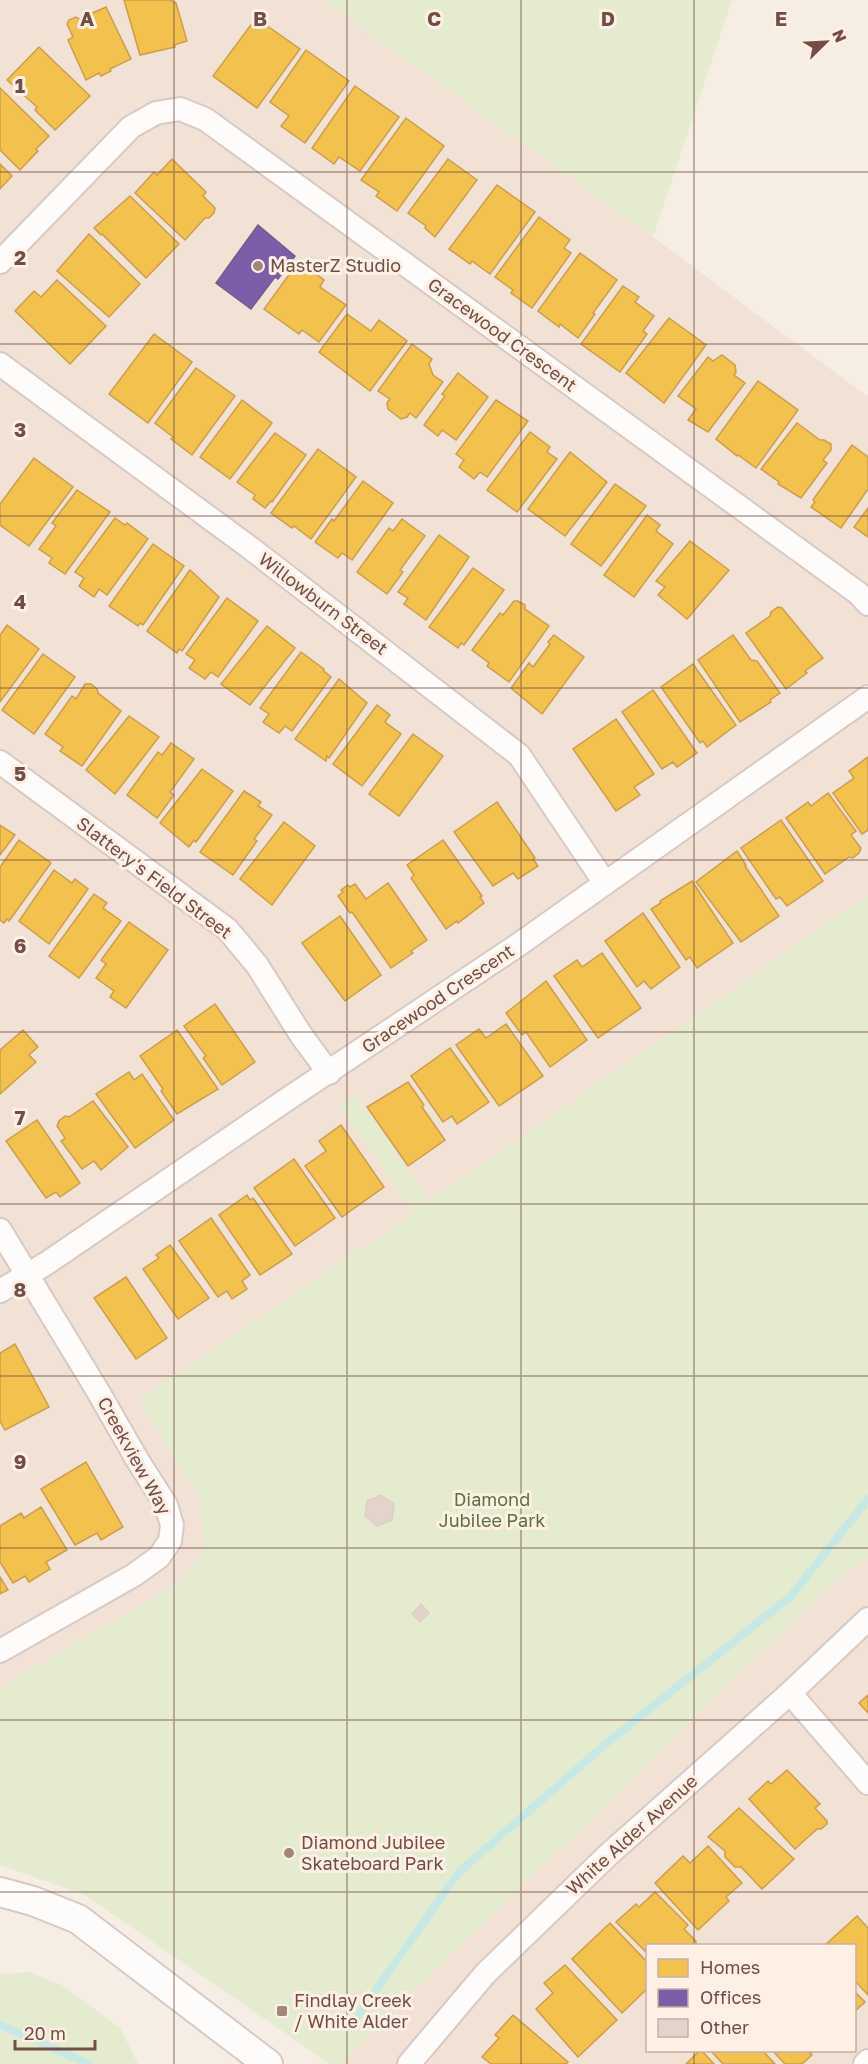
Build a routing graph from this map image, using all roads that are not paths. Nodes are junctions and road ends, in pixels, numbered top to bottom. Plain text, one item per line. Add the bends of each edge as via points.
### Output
1 (0, 261) edge
2 (0, 364) edge
3 (868, 604) edge
4 (868, 697) edge
5 (0, 762) edge
6 (605, 883) junction
7 (329, 1073) junction
8 (0, 1230) edge
9 (28, 1276) junction
10 (0, 1291) edge
11 (868, 1619) edge
12 (0, 1651) edge
13 (790, 1693) junction
14 (868, 1783) edge
15 (0, 1892) edge
16 (268, 2064) edge
17 (409, 2064) edge

1 - 3 street, Gracewood Crescent via 132,127 156,113 180,109 205,119
2 - 6 street, Willowburn Street via 249,547 519,755
4 - 6 street, Gracewood Crescent
5 - 7 street, Slattery's Field Street via 227,929 257,965
6 - 7 street, Gracewood Crescent
7 - 9 street, Gracewood Crescent
8 - 9 street, Creekview Way
9 - 10 street, Gracewood Crescent
9 - 12 street, Creekview Way via 166,1505 172,1525 170,1541 159,1557
11 - 13 street, White Alder Avenue
13 - 14 street
13 - 17 street, White Alder Avenue via 608,1855 485,1974
15 - 16 street via 78,1919

